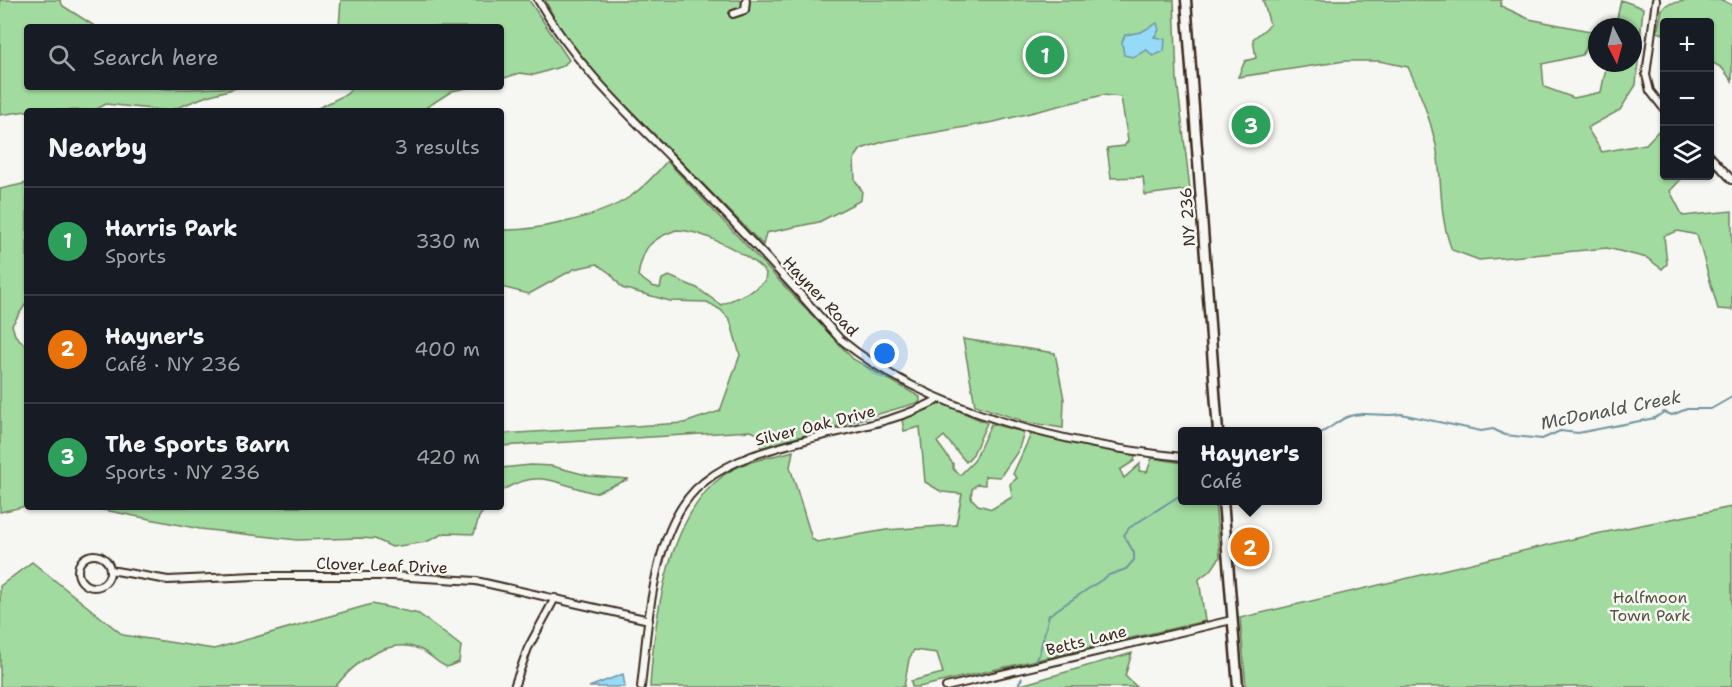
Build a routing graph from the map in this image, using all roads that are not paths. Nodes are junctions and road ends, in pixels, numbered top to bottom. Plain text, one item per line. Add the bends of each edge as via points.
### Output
1 (538, 0) edge
2 (746, 0) edge
3 (1186, 0) edge
4 (1656, 0) edge
5 (733, 14) dead end
6 (1660, 103) edge
7 (1714, 160) edge
8 (1732, 180) edge
9 (939, 399) junction
10 (1218, 427) edge
11 (1178, 457) edge
12 (1223, 505) edge
13 (110, 570) junction
14 (555, 598) junction
15 (649, 620) junction
16 (1232, 620) junction
17 (514, 687) edge
18 (641, 687) edge
19 (946, 687) edge
20 (1238, 687) edge

1 - 9 street, Hayner Road via 568,49 593,80 840,339 879,369
2 - 5 street via 745,10
3 - 10 main road, NY 236 / NY 236
4 - 6 street via 1646,75 1650,91
7 - 8 street
9 - 11 street, Hayner Road via 1038,431
9 - 15 street, Silver Oak Drive via 901,418 758,452 702,483 667,534
12 - 16 main road
13 - 13 street, Clover Leaf Drive via 106,559 95,554 84,558 77,572 82,582 97,587 107,581
13 - 14 street, Clover Leaf Drive via 168,580 392,576 476,581
14 - 15 street, Clover Leaf Drive
14 - 17 street via 528,648
15 - 18 street, Silver Oak Drive
16 - 19 street, Betts Lane
16 - 20 main road

